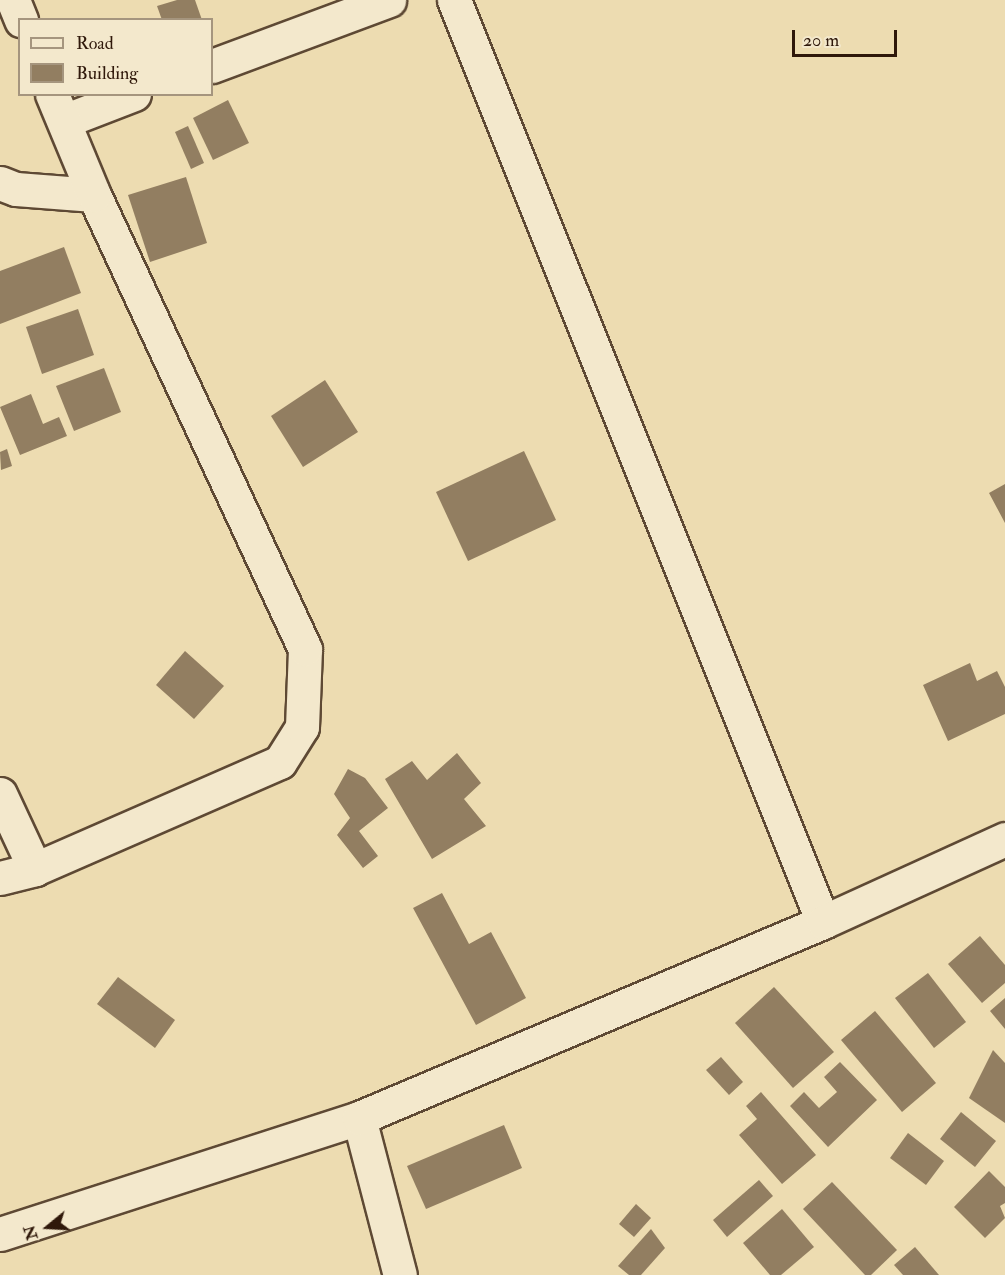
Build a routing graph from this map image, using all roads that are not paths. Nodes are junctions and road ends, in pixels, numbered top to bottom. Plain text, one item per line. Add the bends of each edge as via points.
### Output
1 (13, 0) edge
2 (389, 0) edge
3 (454, 0) edge
4 (20, 18) edge
5 (213, 66) edge
6 (124, 96) edge
7 (58, 108) edge
8 (0, 183) edge
9 (94, 195) junction
10 (0, 794) edge
11 (1005, 839) edge
12 (35, 869) junction
13 (0, 878) edge
14 (823, 922) junction
15 (359, 1118) junction
16 (0, 1234) edge
17 (400, 1275) edge

1 - 4 street
2 - 5 street
3 - 14 street
6 - 7 street
7 - 9 street
8 - 9 street via 16,189
9 - 12 street via 305,649 302,727 280,762
10 - 12 street
11 - 14 street
12 - 13 street
14 - 15 street
15 - 16 street
15 - 17 street

